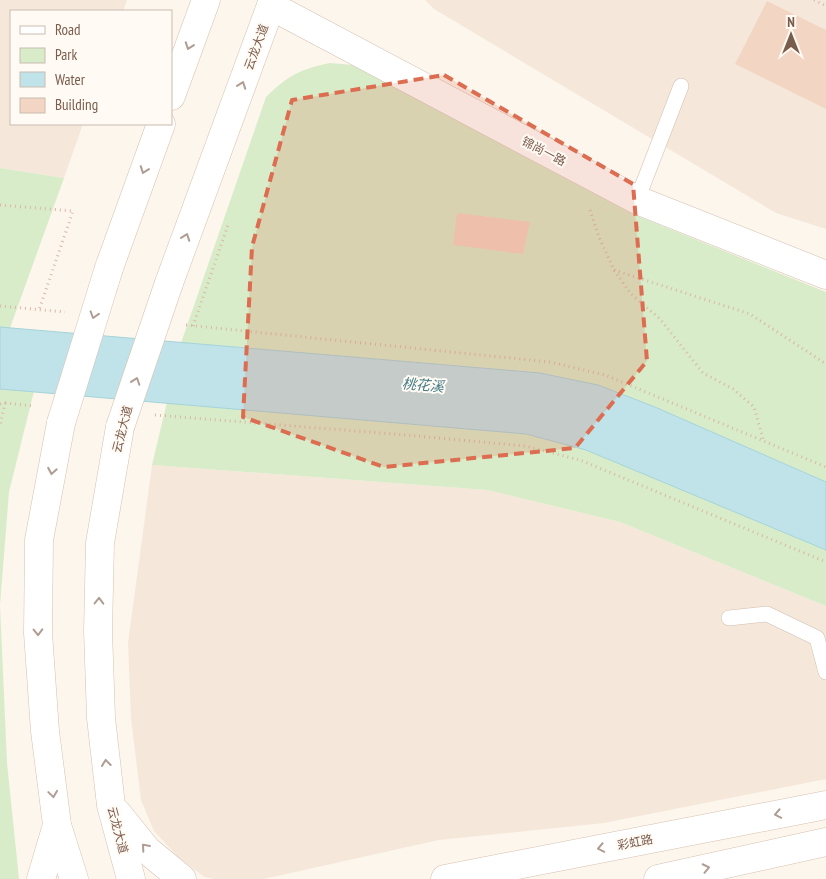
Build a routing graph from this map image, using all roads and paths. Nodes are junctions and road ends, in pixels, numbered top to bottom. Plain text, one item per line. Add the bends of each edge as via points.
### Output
1 (206, 0) edge
2 (814, 0) edge
3 (272, 3) edge
4 (826, 6) edge
5 (682, 86) dead end
6 (172, 93) edge
7 (161, 125) edge
8 (637, 200) junction
9 (589, 204) dead end
10 (0, 205) edge
11 (228, 225) dead end
12 (614, 270) junction
13 (826, 275) edge
14 (0, 306) edge
15 (39, 310) junction
16 (68, 313) dead end
17 (183, 325) dead end
18 (193, 326) junction
19 (826, 364) edge
20 (0, 404) edge
21 (5, 404) junction
22 (34, 406) dead end
23 (152, 415) dead end
24 (0, 426) edge
25 (763, 440) junction
26 (826, 467) edge
27 (826, 562) edge
28 (728, 618) dead end
29 (826, 672) edge
30 (826, 804) edge
31 (111, 805) junction
32 (57, 826) junction
33 (826, 842) edge
34 (41, 879) edge
35 (74, 879) edge
36 (131, 879) edge
37 (182, 879) edge
38 (445, 879) edge
39 (658, 879) edge

1 -> 6 main road
2 - 4 path
3 - 8 main road, 锦尚一路
31 -> 3 main road, 云龙大道, bridge via 101,718 98,632 100,543 120,427
5 - 8 lane
7 -> 32 main road, bridge via 109,268 61,423 39,540 38,633 45,731
8 - 13 main road, 锦尚一路
9 - 12 path
10 - 15 path via 73,211
11 - 18 path
12 - 19 path via 750,314
12 - 25 path via 631,294 660,319 703,372 733,389 754,407
14 - 15 path
15 - 16 path
17 - 18 path
18 - 25 path via 550,362 605,375
20 - 21 path
21 - 22 path
21 - 24 path
23 - 27 path via 525,446 580,460
25 - 26 path
28 - 29 lane via 767,614 817,638
30 -> 38 main road, 彩虹路
31 - 36 main road, 云龙大道
37 -> 31 main road via 147,850
32 - 34 main road
32 - 35 main road
39 -> 33 main road

